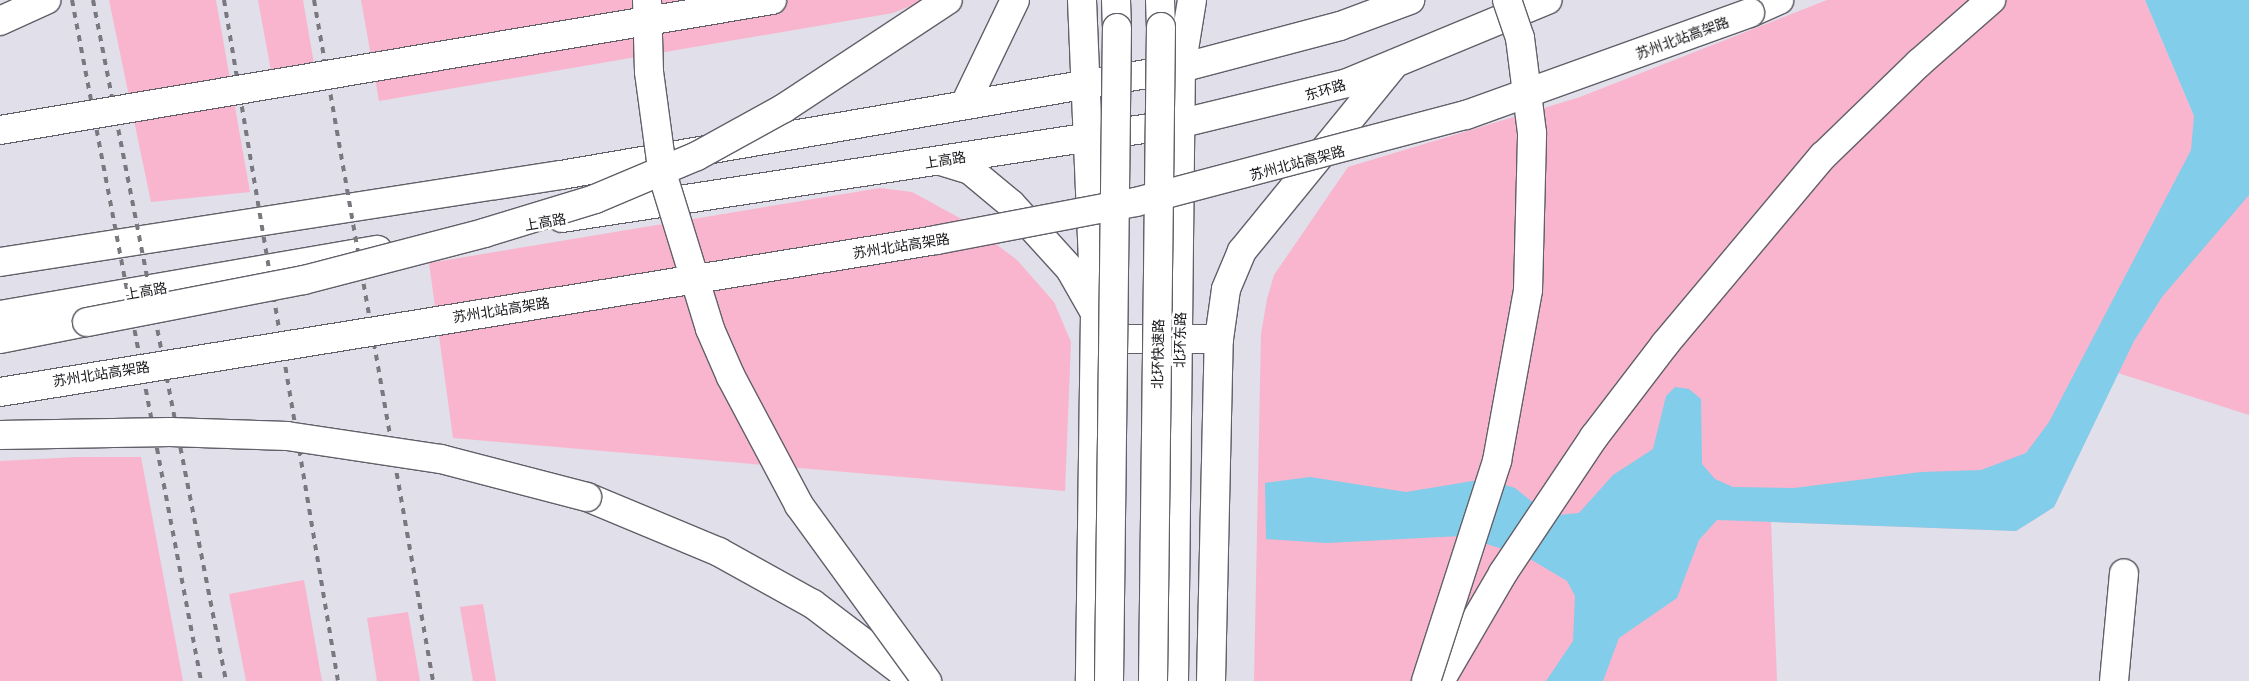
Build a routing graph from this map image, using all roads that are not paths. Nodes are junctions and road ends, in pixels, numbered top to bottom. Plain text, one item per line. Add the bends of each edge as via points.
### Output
1 (46, 0) edge
2 (647, 0) edge
3 (772, 0) edge
4 (948, 0) edge
5 (1015, 0) edge
6 (1082, 0) edge
7 (1116, 0) edge
8 (1160, 0) edge
9 (1192, 0) edge
10 (1410, 0) edge
11 (1508, 0) edge
12 (1547, 0) edge
13 (1779, 0) edge
14 (1991, 0) edge
15 (0, 21) edge
16 (1393, 65) junction
17 (1181, 68) junction
18 (1084, 83) junction
19 (965, 104) junction
20 (1182, 123) junction
21 (0, 130) edge
22 (1091, 136) junction
23 (940, 160) junction
24 (0, 262) edge
25 (0, 316) edge
26 (1095, 326) junction
27 (0, 338) edge
28 (1179, 339) junction
29 (1219, 339) junction
30 (0, 392) edge
31 (0, 435) edge
32 (2124, 572) dead end
33 (914, 681) edge
34 (927, 681) edge
35 (1090, 681) edge
36 (1109, 681) edge
37 (1153, 681) edge
38 (1174, 681) edge
39 (1212, 681) edge
40 (1426, 681) edge
41 (1440, 681) edge
42 (2114, 681) edge

1 - 15 main road
2 - 34 main road, bridge via 650,72 663,176 710,329 731,378 799,506
3 - 21 main road, bridge
4 - 27 main road, bridge via 784,108 697,156 595,199 484,234 304,280
5 - 19 main road
6 - 18 main road
7 - 36 main road, bridge
8 - 37 main road, 北环快速路, bridge
9 - 17 main road, 北环东路
10 - 17 main road via 1340,26
11 - 40 main road, bridge via 1520,38 1532,133 1528,290 1497,460
12 - 16 main road, 东环路
13 - 30 main road, 苏州北站高架路, bridge via 1466,115 1136,202 936,240
14 - 41 main road via 1919,62 1823,156 1664,344 1594,437 1503,572
16 - 20 main road, 东环路 via 1302,96
16 - 29 main road via 1242,252 1226,289
17 - 18 main road
17 - 20 main road, 北环东路
18 - 19 main road
18 - 22 main road
19 - 24 main road via 561,175
20 - 22 main road, 东环路
20 - 28 main road, 北环东路
22 - 23 main road, 上高路
22 - 26 main road
23 - 25 main road, 上高路 via 568,217
23 - 26 main road via 970,170 1011,204 1070,269
26 - 28 main road
26 - 35 main road
28 - 29 main road
28 - 38 main road, 北环东路
29 - 39 main road
31 - 33 main road, bridge via 170,432 286,436 441,459 524,478 587,497 719,552 813,604
32 - 42 main road

